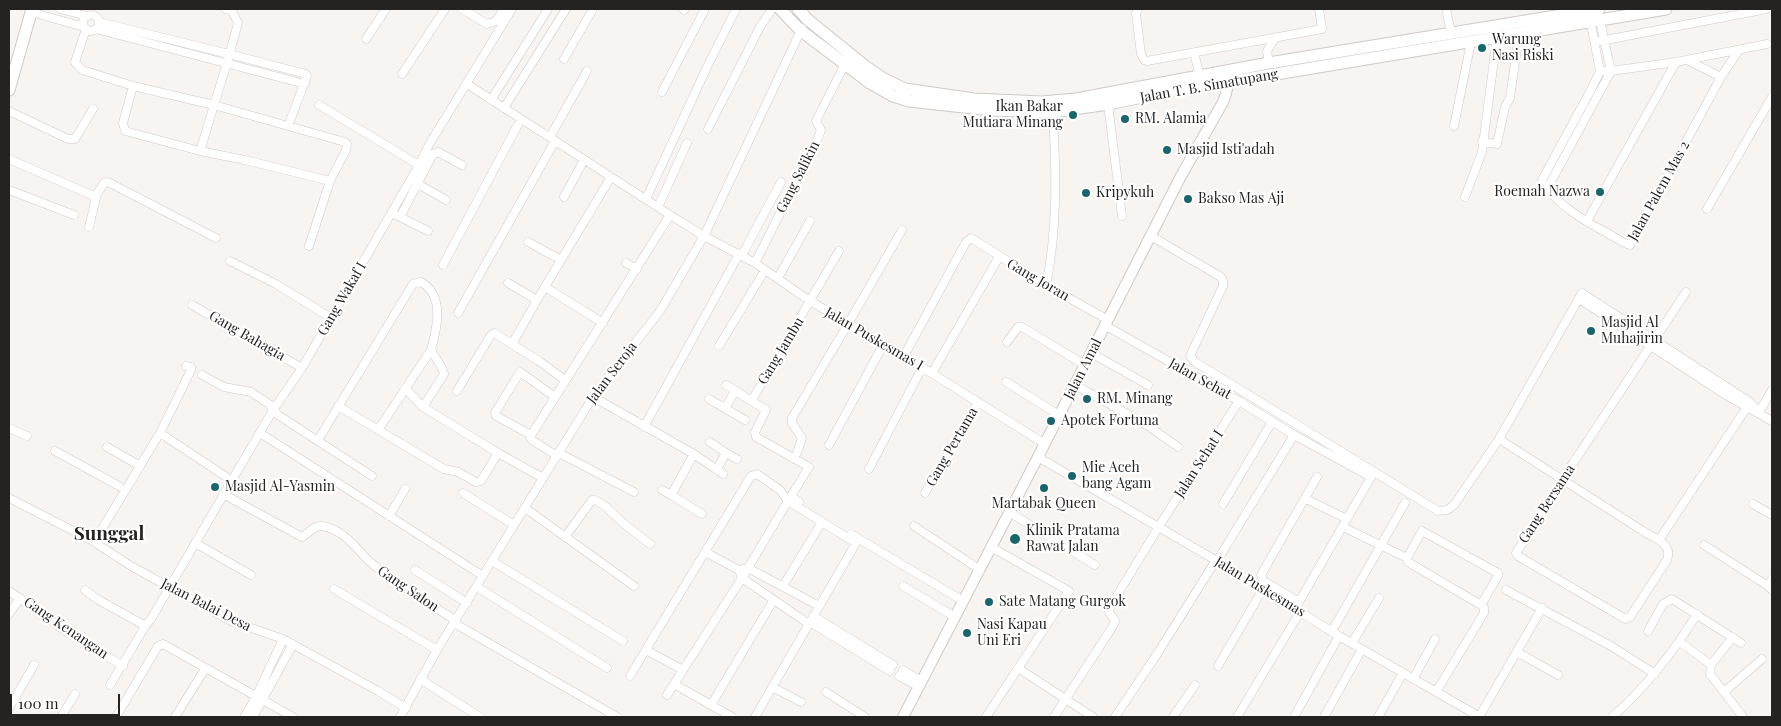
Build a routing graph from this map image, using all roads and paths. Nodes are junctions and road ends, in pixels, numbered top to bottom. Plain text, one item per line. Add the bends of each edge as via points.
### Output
1 (60, 9) edge
2 (226, 9) edge
3 (386, 9) edge
4 (446, 9) edge
5 (462, 9) edge
6 (504, 9) edge
7 (512, 9) edge
8 (548, 9) edge
9 (566, 9) edge
10 (593, 9) edge
11 (705, 9) edge
12 (736, 9) edge
13 (772, 9) edge
14 (780, 9) edge
15 (798, 9) edge
16 (1138, 9) edge
17 (1319, 9) edge
18 (1446, 9) edge
19 (1666, 9) edge
20 (1767, 9) edge
21 (32, 10) edge
22 (88, 14) edge
23 (1595, 14) edge
24 (807, 19) junction
25 (98, 26) junction
26 (85, 28) junction
27 (800, 30) junction
28 (1452, 33) junction
29 (1519, 34) junction
30 (1497, 37) junction
31 (1276, 38) junction
32 (366, 39) dead end
33 (1605, 40) junction
34 (1471, 42) junction
35 (1595, 42) junction
36 (1767, 44) dead end
37 (1739, 50) junction
38 (1194, 53) junction
39 (229, 54) junction
40 (13, 56) edge
41 (564, 59) dead end
42 (1687, 60) junction
43 (1268, 62) junction
44 (1676, 62) junction
45 (227, 63) junction
46 (845, 64) junction
47 (587, 71) dead end
48 (1600, 71) junction
49 (1611, 71) junction
50 (402, 74) dead end
51 (1227, 77) junction
52 (1722, 77) junction
53 (1201, 81) junction
54 (305, 84) junction
55 (467, 84) junction
56 (134, 86) junction
57 (9, 90) edge
58 (662, 92) dead end
59 (1772, 97) edge
60 (491, 100) junction
61 (974, 104) junction
62 (1108, 104) junction
63 (214, 105) junction
64 (319, 105) dead end
65 (504, 108) junction
66 (93, 109) dead end
67 (9, 111) edge
68 (1053, 112) junction
69 (520, 119) junction
70 (288, 126) junction
71 (1454, 126) dead end
72 (708, 129) dead end
73 (552, 139) junction
74 (1482, 142) junction
75 (687, 143) dead end
76 (200, 151) junction
77 (9, 159) edge
78 (584, 160) junction
79 (419, 165) junction
80 (462, 165) dead end
81 (611, 177) junction
82 (330, 181) junction
83 (781, 182) dead end
84 (418, 184) junction
85 (1547, 189) junction
86 (9, 190) edge
87 (96, 197) junction
88 (564, 197) dead end
89 (1465, 197) dead end
90 (646, 199) junction
91 (446, 200) dead end
92 (658, 207) junction
93 (1707, 209) dead end
94 (392, 213) junction
95 (74, 215) dead end
96 (670, 215) junction
97 (1122, 216) dead end
98 (400, 217) junction
99 (810, 221) dead end
100 (1587, 221) junction
101 (89, 228) dead end
102 (902, 230) dead end
103 (428, 231) dead end
104 (704, 236) junction
105 (1151, 236) junction
106 (216, 238) dead end
107 (528, 242) dead end
108 (308, 246) dead end
109 (839, 251) dead end
110 (740, 254) junction
111 (999, 257) junction
112 (561, 260) junction
113 (230, 261) dead end
114 (626, 262) dead end
115 (756, 263) junction
116 (443, 265) dead end
117 (636, 269) junction
118 (765, 270) junction
119 (778, 278) junction
120 (508, 283) dead end
121 (1046, 285) junction
122 (545, 287) junction
123 (1686, 292) dead end
124 (537, 300) junction
125 (810, 302) junction
126 (192, 305) dead end
127 (458, 313) dead end
128 (331, 318) junction
129 (603, 323) junction
130 (1107, 323) junction
131 (848, 324) junction
132 (1006, 342) dead end
133 (1653, 343) junction
134 (512, 344) junction
135 (883, 345) junction
136 (720, 346) dead end
137 (431, 350) junction
138 (1091, 353) junction
139 (904, 356) junction
140 (1085, 364) junction
141 (186, 366) dead end
142 (302, 368) junction
143 (922, 368) junction
144 (932, 373) junction
145 (202, 375) dead end
146 (565, 380) junction
147 (1006, 382) dead end
148 (1075, 385) junction
149 (1148, 385) dead end
150 (726, 386) dead end
151 (405, 388) junction
152 (457, 390) dead end
153 (735, 390) junction
154 (1772, 390) edge
155 (555, 397) junction
156 (593, 397) junction
157 (709, 399) dead end
158 (752, 400) junction
159 (1239, 401) junction
160 (978, 402) junction
161 (1748, 405) junction
162 (338, 406) junction
163 (424, 407) junction
164 (724, 408) junction
165 (273, 410) junction
166 (1759, 412) junction
167 (1059, 415) junction
168 (745, 420) dead end
169 (1772, 421) edge
170 (1272, 422) junction
171 (644, 427) junction
172 (9, 428) edge
173 (378, 430) junction
174 (160, 433) junction
175 (260, 433) junction
176 (531, 435) junction
177 (1294, 435) junction
178 (27, 436) dead end
179 (1499, 439) junction
180 (318, 440) junction
181 (710, 442) dead end
182 (1045, 444) junction
183 (829, 446) dead end
184 (107, 447) dead end
185 (1178, 447) dead end
186 (55, 451) dead end
187 (498, 453) junction
188 (726, 453) junction
189 (796, 453) dead end
190 (558, 454) junction
191 (694, 454) junction
192 (1038, 457) junction
193 (737, 460) dead end
194 (140, 466) junction
195 (869, 469) dead end
196 (372, 476) dead end
197 (1318, 477) dead end
198 (543, 478) junction
199 (232, 480) junction
200 (1562, 480) junction
201 (119, 486) dead end
202 (405, 489) dead end
203 (662, 490) dead end
204 (634, 492) dead end
205 (463, 493) dead end
206 (925, 493) dead end
207 (223, 494) junction
208 (670, 495) junction
209 (9, 498) edge
210 (1306, 499) junction
211 (788, 501) junction
212 (1223, 504) dead end
213 (1405, 504) dead end
214 (1753, 504) dead end
215 (524, 508) junction
216 (1009, 512) junction
217 (702, 514) dead end
218 (1772, 515) edge
219 (389, 516) junction
220 (1347, 519) junction
221 (822, 522) junction
222 (514, 525) junction
223 (914, 526) dead end
224 (1159, 526) junction
225 (1342, 527) junction
226 (565, 537) junction
227 (1659, 540) junction
228 (94, 542) junction
229 (195, 543) junction
230 (650, 544) dead end
231 (1704, 545) dead end
232 (1381, 546) junction
233 (991, 547) junction
234 (705, 552) junction
235 (1407, 558) junction
236 (1216, 560) junction
237 (492, 561) junction
238 (1095, 565) dead end
239 (748, 568) junction
240 (415, 570) dead end
241 (739, 570) junction
242 (979, 570) junction
243 (251, 575) dead end
244 (483, 576) junction
245 (742, 578) junction
246 (1771, 585) edge
247 (634, 586) dead end
248 (784, 586) junction
249 (903, 586) dead end
250 (170, 587) junction
251 (477, 587) junction
252 (334, 589) dead end
253 (1263, 589) junction
254 (9, 590) edge
255 (85, 590) dead end
256 (1506, 590) dead end
257 (20, 598) junction
258 (1379, 598) dead end
259 (773, 601) junction
260 (963, 601) junction
261 (467, 602) junction
262 (1481, 605) junction
263 (819, 606) junction
264 (1298, 607) junction
265 (1542, 608) junction
266 (9, 614) edge
267 (1697, 614) junction
268 (955, 617) junction
269 (811, 621) junction
270 (455, 622) junction
271 (146, 625) junction
272 (1648, 631) dead end
273 (1336, 634) junction
274 (1733, 637) junction
275 (283, 639) junction
276 (1435, 639) dead end
277 (623, 641) dead end
278 (1680, 642) junction
279 (1352, 643) junction
280 (1742, 643) dead end
281 (293, 644) junction
282 (1362, 649) junction
283 (437, 650) junction
284 (646, 650) junction
285 (1517, 652) junction
286 (1762, 659) dead end
287 (34, 665) dead end
288 (1711, 665) junction
289 (122, 666) junction
290 (1218, 666) dead end
291 (607, 668) dead end
292 (891, 668) dead end
293 (1018, 668) junction
294 (205, 669) junction
295 (683, 670) junction
296 (901, 673) dead end
297 (1403, 673) junction
298 (1654, 674) junction
299 (1558, 675) dead end
300 (630, 676) dead end
301 (420, 679) junction
302 (1413, 679) junction
303 (674, 684) junction
304 (919, 684) junction
305 (110, 685) dead end
306 (1195, 685) dead end
307 (772, 686) junction
308 (826, 692) dead end
309 (1436, 692) junction
310 (1724, 692) junction
311 (75, 694) dead end
312 (667, 695) dead end
313 (256, 697) junction
314 (1066, 698) junction
315 (264, 701) junction
316 (801, 702) dead end
317 (711, 705) junction
318 (9, 708) edge
319 (406, 708) junction
320 (1477, 716) edge
321 (61, 717) edge
322 (116, 717) edge
323 (175, 717) edge
324 (244, 717) edge
325 (253, 717) edge
326 (293, 717) edge
327 (400, 717) edge
328 (480, 717) edge
329 (617, 717) edge
330 (732, 717) edge
331 (754, 717) edge
332 (865, 717) edge
333 (903, 717) edge
334 (986, 717) edge
335 (1054, 717) edge
336 (1093, 717) edge
337 (1115, 717) edge
338 (1173, 717) edge
339 (1237, 717) edge
340 (1294, 717) edge
341 (1324, 717) edge
342 (1378, 717) edge
343 (1612, 717) edge
344 (1744, 717) edge

1 - 22 street
2 - 39 street via 232,11 238,23
3 - 32 street
4 - 50 street
5 - 6 street via 487,24 496,21
7 - 55 street, Gang Wakaf I
8 - 60 street
9 - 65 street
10 - 41 street
11 - 58 street
12 - 90 street
13 - 72 street
14 - 27 main road, Jalan T. B. Simatupang
15 - 24 main road, Jalan T. B. Simatupang
16 - 38 street via 1136,14 1144,60
17 - 31 street via 1322,29
18 - 28 street
19 - 23 main road, Jalan T. B. Simatupang
20 - 33 street
21 - 26 street
21 - 40 main road
22 - 25 street via 96,16
22 - 26 street via 84,20
23 - 28 main road, Jalan T. B. Simatupang
23 - 29 main road, Jalan T. B. Simatupang
23 - 33 street
23 - 35 street
24 - 27 street, Jalan Seroja
24 - 61 main road, Jalan T. B. Simatupang via 884,79 905,89
25 - 26 street via 92,31
25 - 39 street
25 - 45 street
26 - 56 street via 75,62 78,66
27 - 46 main road, Jalan T. B. Simatupang
27 - 104 street, Jalan Seroja
28 - 43 main road, Jalan T. B. Simatupang
29 - 30 main road, Jalan T. B. Simatupang
29 - 74 street via 1510,98 1497,144
30 - 34 main road, Jalan T. B. Simatupang
30 - 74 street
31 - 38 street
31 - 43 street via 1268,51
33 - 35 street
33 - 49 street
34 - 51 main road, Jalan T. B. Simatupang
34 - 71 street
35 - 48 street
36 - 37 street
37 - 42 street
37 - 52 street, Jalan Palem Mas 2
38 - 53 street
39 - 45 street
39 - 54 street via 304,73 307,76
40 - 57 main road
42 - 44 street
42 - 52 street
43 - 51 main road, Jalan T. B. Simatupang
44 - 49 street
44 - 100 street
45 - 54 street
45 - 63 street
46 - 61 main road, Jalan T. B. Simatupang via 870,83 909,101
46 - 115 street, Gang Salikin via 816,121 821,130 818,138
47 - 73 street
48 - 49 street
48 - 85 street via 1542,180
49 - 85 street
51 - 53 main road, Jalan T. B. Simatupang
51 - 105 street, Jalan Amal via 1223,102
52 - 100 street, Jalan Palem Mas 2 via 1632,243 1628,245
53 - 61 main road, Jalan T. B. Simatupang via 1068,100
53 - 62 main road, Jalan T. B. Simatupang
54 - 70 street
55 - 60 street, Jalan Puskesmas I
55 - 79 street, Gang Wakaf I
56 - 63 street
56 - 76 street via 123,123 125,131
59 - 93 street
60 - 65 street, Jalan Puskesmas I
61 - 68 main road, Jalan T. B. Simatupang via 1023,112
62 - 68 main road, Jalan T. B. Simatupang
62 - 97 street
63 - 70 street
63 - 76 street
64 - 79 street
65 - 69 street, Jalan Puskesmas I
66 - 67 street via 75,139
68 - 121 street via 1056,163 1054,228
69 - 73 street, Jalan Puskesmas I
69 - 116 street
70 - 82 street via 347,144
73 - 78 street, Jalan Puskesmas I
73 - 127 street
74 - 89 street via 1476,172
75 - 92 street
76 - 82 street
77 - 87 street
78 - 81 street, Jalan Puskesmas I
78 - 88 street
79 - 94 street, Gang Wakaf I
80 - 84 street via 435,152
81 - 90 street, Jalan Puskesmas I
81 - 112 street
82 - 108 street
83 - 110 street
84 - 91 street
84 - 98 street
85 - 100 street, Jalan Palem Mas 2 via 1564,206
86 - 95 street
87 - 101 street
87 - 106 street via 108,182
90 - 92 street, Jalan Puskesmas I
92 - 96 street, Jalan Puskesmas I
94 - 98 street
94 - 128 street, Gang Wakaf I
96 - 104 street, Jalan Puskesmas I
96 - 117 street
98 - 103 street
99 - 119 street
102 - 131 street
104 - 110 street, Jalan Puskesmas I
104 - 156 street, Jalan Seroja via 660,312
105 - 130 street, Jalan Amal
105 - 179 street via 1223,281 1190,356 1195,362 1438,511 1454,505
107 - 112 street
109 - 125 street, Gang Jambu
110 - 115 street, Jalan Puskesmas I
110 - 171 street
111 - 121 street, Gang Joran
111 - 139 street, Gang Joran via 969,239
111 - 144 street
112 - 122 street
113 - 128 street via 276,284
114 - 117 street
115 - 118 street, Jalan Puskesmas I
117 - 129 street
118 - 119 street, Jalan Puskesmas I
118 - 136 street
119 - 125 street, Jalan Puskesmas I
120 - 124 street
121 - 130 street, Gang Joran
122 - 124 street
122 - 129 street
123 - 133 street, Gang Bersama
124 - 134 street
125 - 131 street, Jalan Puskesmas I
125 - 158 street, Gang Jambu
126 - 142 street, Gang Bahagia
128 - 142 street, Gang Wakaf I
129 - 146 street
130 - 138 street, Jalan Amal
130 - 159 street, Jalan Sehat
131 - 135 street, Jalan Puskesmas I
131 - 189 street via 792,418 802,438
132 - 140 street via 1015,329 1022,327
133 - 161 street
133 - 179 street via 1579,299
133 - 200 street, Gang Bersama
134 - 146 street
134 - 152 street via 492,334
135 - 139 street, Jalan Puskesmas I
135 - 183 street
137 - 151 street
137 - 162 street via 436,331 436,303 426,285 415,282
137 - 163 street via 444,374
138 - 140 street, Jalan Amal
138 - 149 street
139 - 143 street, Jalan Puskesmas I
140 - 148 street, Jalan Amal
141 - 174 street via 191,370
142 - 165 street, Gang Wakaf I
143 - 144 street, Jalan Puskesmas I
143 - 195 street
144 - 160 street, Jalan Puskesmas I
145 - 165 street via 224,387 252,392
146 - 155 street
147 - 167 street
148 - 167 street, Jalan Amal
148 - 185 street via 1147,425
150 - 153 street
151 - 163 street
151 - 173 street
153 - 158 street
153 - 164 street
154 - 166 street
155 - 176 street
155 - 176 street via 520,372 509,387 495,414
156 - 171 street
156 - 190 street, Jalan Seroja
157 - 164 street
158 - 260 street via 766,412 754,436 809,467 792,497
159 - 170 street, Jalan Sehat
159 - 224 street, Jalan Sehat I
160 - 182 street, Jalan Puskesmas I
160 - 206 street, Gang Pertama
161 - 166 street
161 - 227 street
162 - 173 street
162 - 180 street
163 - 187 street
164 - 168 street
165 - 175 street, Gang Wakaf I
165 - 180 street
166 - 169 street
167 - 182 street, Jalan Amal
170 - 177 street, Jalan Sehat
170 - 212 street
171 - 191 street
172 - 178 street
173 - 187 street via 444,469 476,482 481,481
174 - 194 street
174 - 199 street
175 - 199 street, Gang Wakaf I
175 - 219 street
176 - 190 street via 531,440
177 - 220 street, Jalan Sehat via 1371,477
177 - 236 street
179 - 200 street
180 - 196 street
181 - 188 street
182 - 192 street, Jalan Amal
184 - 194 street
186 - 201 street
187 - 198 street
188 - 191 street via 720,471
188 - 193 street
190 - 198 street, Jalan Seroja
190 - 204 street
191 - 208 street
192 - 216 street, Jalan Amal
192 - 224 street, Jalan Puskesmas
194 - 228 street
197 - 210 street
198 - 215 street, Jalan Seroja
199 - 207 street, Gang Wakaf I
200 - 227 street
200 - 227 street, Gang Bersama via 1517,550 1518,556 1628,619 1670,554
202 - 219 street
203 - 208 street
205 - 222 street
207 - 229 street, Gang Wakaf I
207 - 270 street, Gang Salon via 300,536 322,526 334,531 349,540 374,566
208 - 217 street
209 - 228 street, Jalan Balai Desa
210 - 220 street
210 - 264 street via 1261,575
211 - 221 street
211 - 234 street via 780,490 757,474 752,475
211 - 239 street
213 - 232 street
214 - 218 street
215 - 222 street, Jalan Seroja
215 - 226 street
216 - 233 street, Jalan Amal
216 - 238 street
219 - 244 street
220 - 225 street
221 - 248 street
221 - 263 street via 856,543
222 - 237 street, Jalan Seroja
223 - 242 street
224 - 236 street, Jalan Puskesmas
224 - 314 street, Jalan Sehat I via 1110,607 1114,626
225 - 232 street
225 - 264 street
226 - 230 street via 594,500
226 - 247 street
228 - 250 street, Jalan Balai Desa
229 - 243 street
229 - 250 street, Gang Wakaf I
231 - 246 street
232 - 235 street
232 - 273 street
233 - 242 street, Jalan Amal
233 - 293 street via 1069,591
234 - 241 street
234 - 284 street
235 - 262 street via 1410,563
235 - 262 street via 1424,531 1497,571 1498,576
236 - 253 street, Jalan Puskesmas
236 - 337 street
237 - 244 street, Jalan Seroja
237 - 277 street
239 - 241 street
239 - 245 street
239 - 248 street
240 - 261 street
241 - 245 street
242 - 260 street, Jalan Amal
244 - 251 street, Jalan Seroja
245 - 259 street
245 - 295 street
248 - 263 street
249 - 268 street
250 - 271 street, Gang Wakaf I
250 - 275 street, Jalan Balai Desa via 231,621
251 - 261 street, Jalan Seroja
251 - 291 street
252 - 283 street
253 - 264 street, Jalan Puskesmas
253 - 290 street
254 - 257 street, Gang Kenangan
255 - 271 street
256 - 265 street
257 - 266 street
257 - 289 street, Gang Kenangan
258 - 279 street
259 - 269 street
259 - 317 street
260 - 268 street, Jalan Amal
261 - 270 street, Jalan Seroja
262 - 309 street via 1484,612
263 - 269 street
264 - 273 street, Jalan Puskesmas
264 - 339 street
265 - 285 street
265 - 298 street
267 - 272 street via 1669,599
267 - 274 street
267 - 278 street
268 - 304 street, Jalan Amal
269 - 292 street
269 - 307 street
270 - 283 street, Jalan Seroja
270 - 329 street, Gang Salon
271 - 289 street, Gang Wakaf I
273 - 279 street, Jalan Puskesmas
273 - 340 street
274 - 280 street
274 - 288 street
275 - 281 street, Jalan Balai Desa
275 - 313 street
276 - 302 street
278 - 288 street
278 - 298 street
279 - 282 street, Jalan Puskesmas
281 - 315 street
281 - 319 street, Jalan Balai Desa
282 - 297 street, Jalan Puskesmas
282 - 341 street
283 - 301 street, Jalan Seroja
284 - 295 street
284 - 300 street
285 - 299 street
285 - 320 street
286 - 310 street
287 - 318 street
288 - 310 street via 1710,674
289 - 305 street, Gang Wakaf I
293 - 314 street
293 - 334 street
294 - 313 street
294 - 322 street via 160,645
294 - 323 street
295 - 303 street
296 - 304 street
297 - 302 street, Jalan Puskesmas
297 - 342 street
298 - 343 street
301 - 319 street, Jalan Seroja
301 - 328 street
302 - 309 street, Jalan Puskesmas
303 - 312 street
303 - 317 street
304 - 333 street, Jalan Amal
306 - 338 street
307 - 316 street
307 - 331 street
308 - 332 street
309 - 320 street, Jalan Puskesmas
310 - 344 street
311 - 321 street
313 - 315 street
313 - 324 street
314 - 335 street, Jalan Sehat I
314 - 336 street
315 - 325 street
315 - 326 street
317 - 330 street
319 - 327 street, Jalan Seroja

